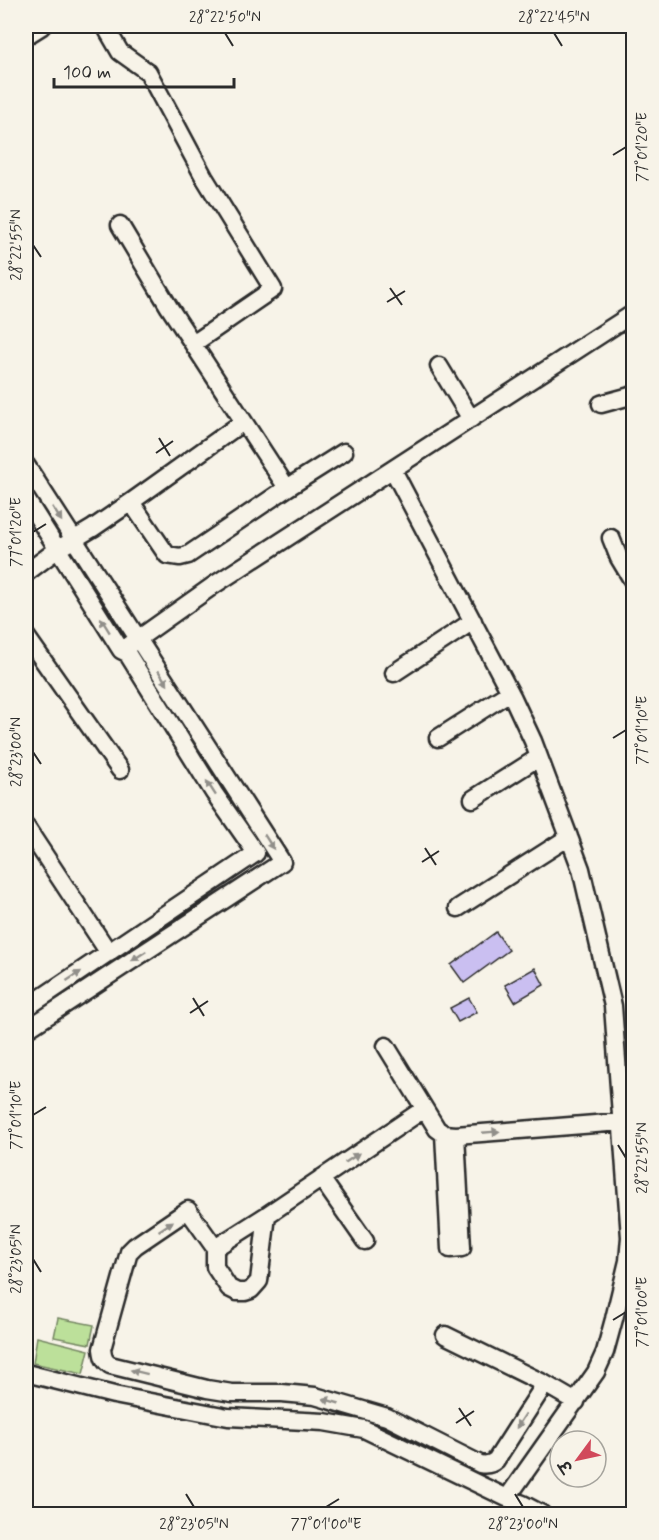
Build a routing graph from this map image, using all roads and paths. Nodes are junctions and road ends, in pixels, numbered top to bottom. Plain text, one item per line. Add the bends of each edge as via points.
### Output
1 (42, 26) edge
2 (105, 26) edge
3 (26, 36) edge
4 (120, 225) dead end
5 (633, 313) edge
6 (193, 344) junction
7 (440, 366) dead end
8 (633, 395) edge
9 (601, 404) dead end
10 (471, 419) junction
11 (243, 422) junction
12 (344, 452) dead end
13 (26, 465) edge
14 (393, 470) junction
15 (287, 488) junction
16 (26, 499) edge
17 (131, 502) junction
18 (611, 538) dead end
19 (74, 540) junction
20 (58, 549) junction
21 (26, 573) edge
22 (633, 583) edge
23 (473, 621) junction
24 (26, 636) edge
25 (138, 639) junction
26 (122, 650) junction
27 (394, 673) dead end
28 (510, 692) junction
29 (438, 738) dead end
30 (539, 757) junction
31 (120, 770) dead end
32 (473, 799) dead end
33 (26, 827) edge
34 (569, 837) junction
35 (458, 908) dead end
36 (109, 953) junction
37 (28, 1001) edge
38 (26, 1030) edge
39 (386, 1046) dead end
40 (423, 1109) junction
41 (628, 1121) edge
42 (450, 1134) junction
43 (321, 1178) junction
44 (267, 1215) junction
45 (365, 1241) dead end
46 (215, 1248) junction
47 (445, 1335) dead end
48 (26, 1373) edge
49 (545, 1384) junction
50 (576, 1402) junction
51 (507, 1497) junction
52 (542, 1515) edge

1 - 3 street
2 - 6 street via 120,52 148,72 204,177 273,289
4 - 6 street
5 - 10 street
6 - 11 street
7 - 10 street
8 - 9 street
10 - 14 street
11 - 15 street
11 - 17 street
12 - 15 street
13 -> 19 street
14 - 23 street
14 - 25 street via 214,585
15 - 17 street via 180,557 167,555
16 - 20 street
17 - 19 street
18 - 22 street
19 - 20 street
19 - 25 street
20 - 21 street
26 -> 20 street
23 - 27 street
23 - 28 street
24 - 31 street
25 - 26 street
25 -> 38 street via 282,862
36 -> 26 street via 256,853
28 - 29 street
28 - 30 street
30 - 32 street
30 - 34 street
33 - 36 street
34 - 35 street
34 - 41 street via 581,869 613,1006
37 -> 36 street
39 - 40 street
40 - 42 street via 437,1129
43 -> 40 street
42 -> 41 street
41 - 50 street via 628,1261 605,1352
42 - 42 street via 462,1248 450,1249
43 - 44 street
43 - 45 street
44 - 46 street
44 - 46 street via 258,1281 251,1290 237,1292 229,1288 215,1267
49 -> 46 street via 496,1460 485,1465 387,1417 315,1396 224,1392 105,1362 102,1349 129,1252 188,1210
47 - 49 street
48 - 51 street via 228,1417 324,1422 364,1429
49 - 50 street
50 - 51 street
51 - 52 street

